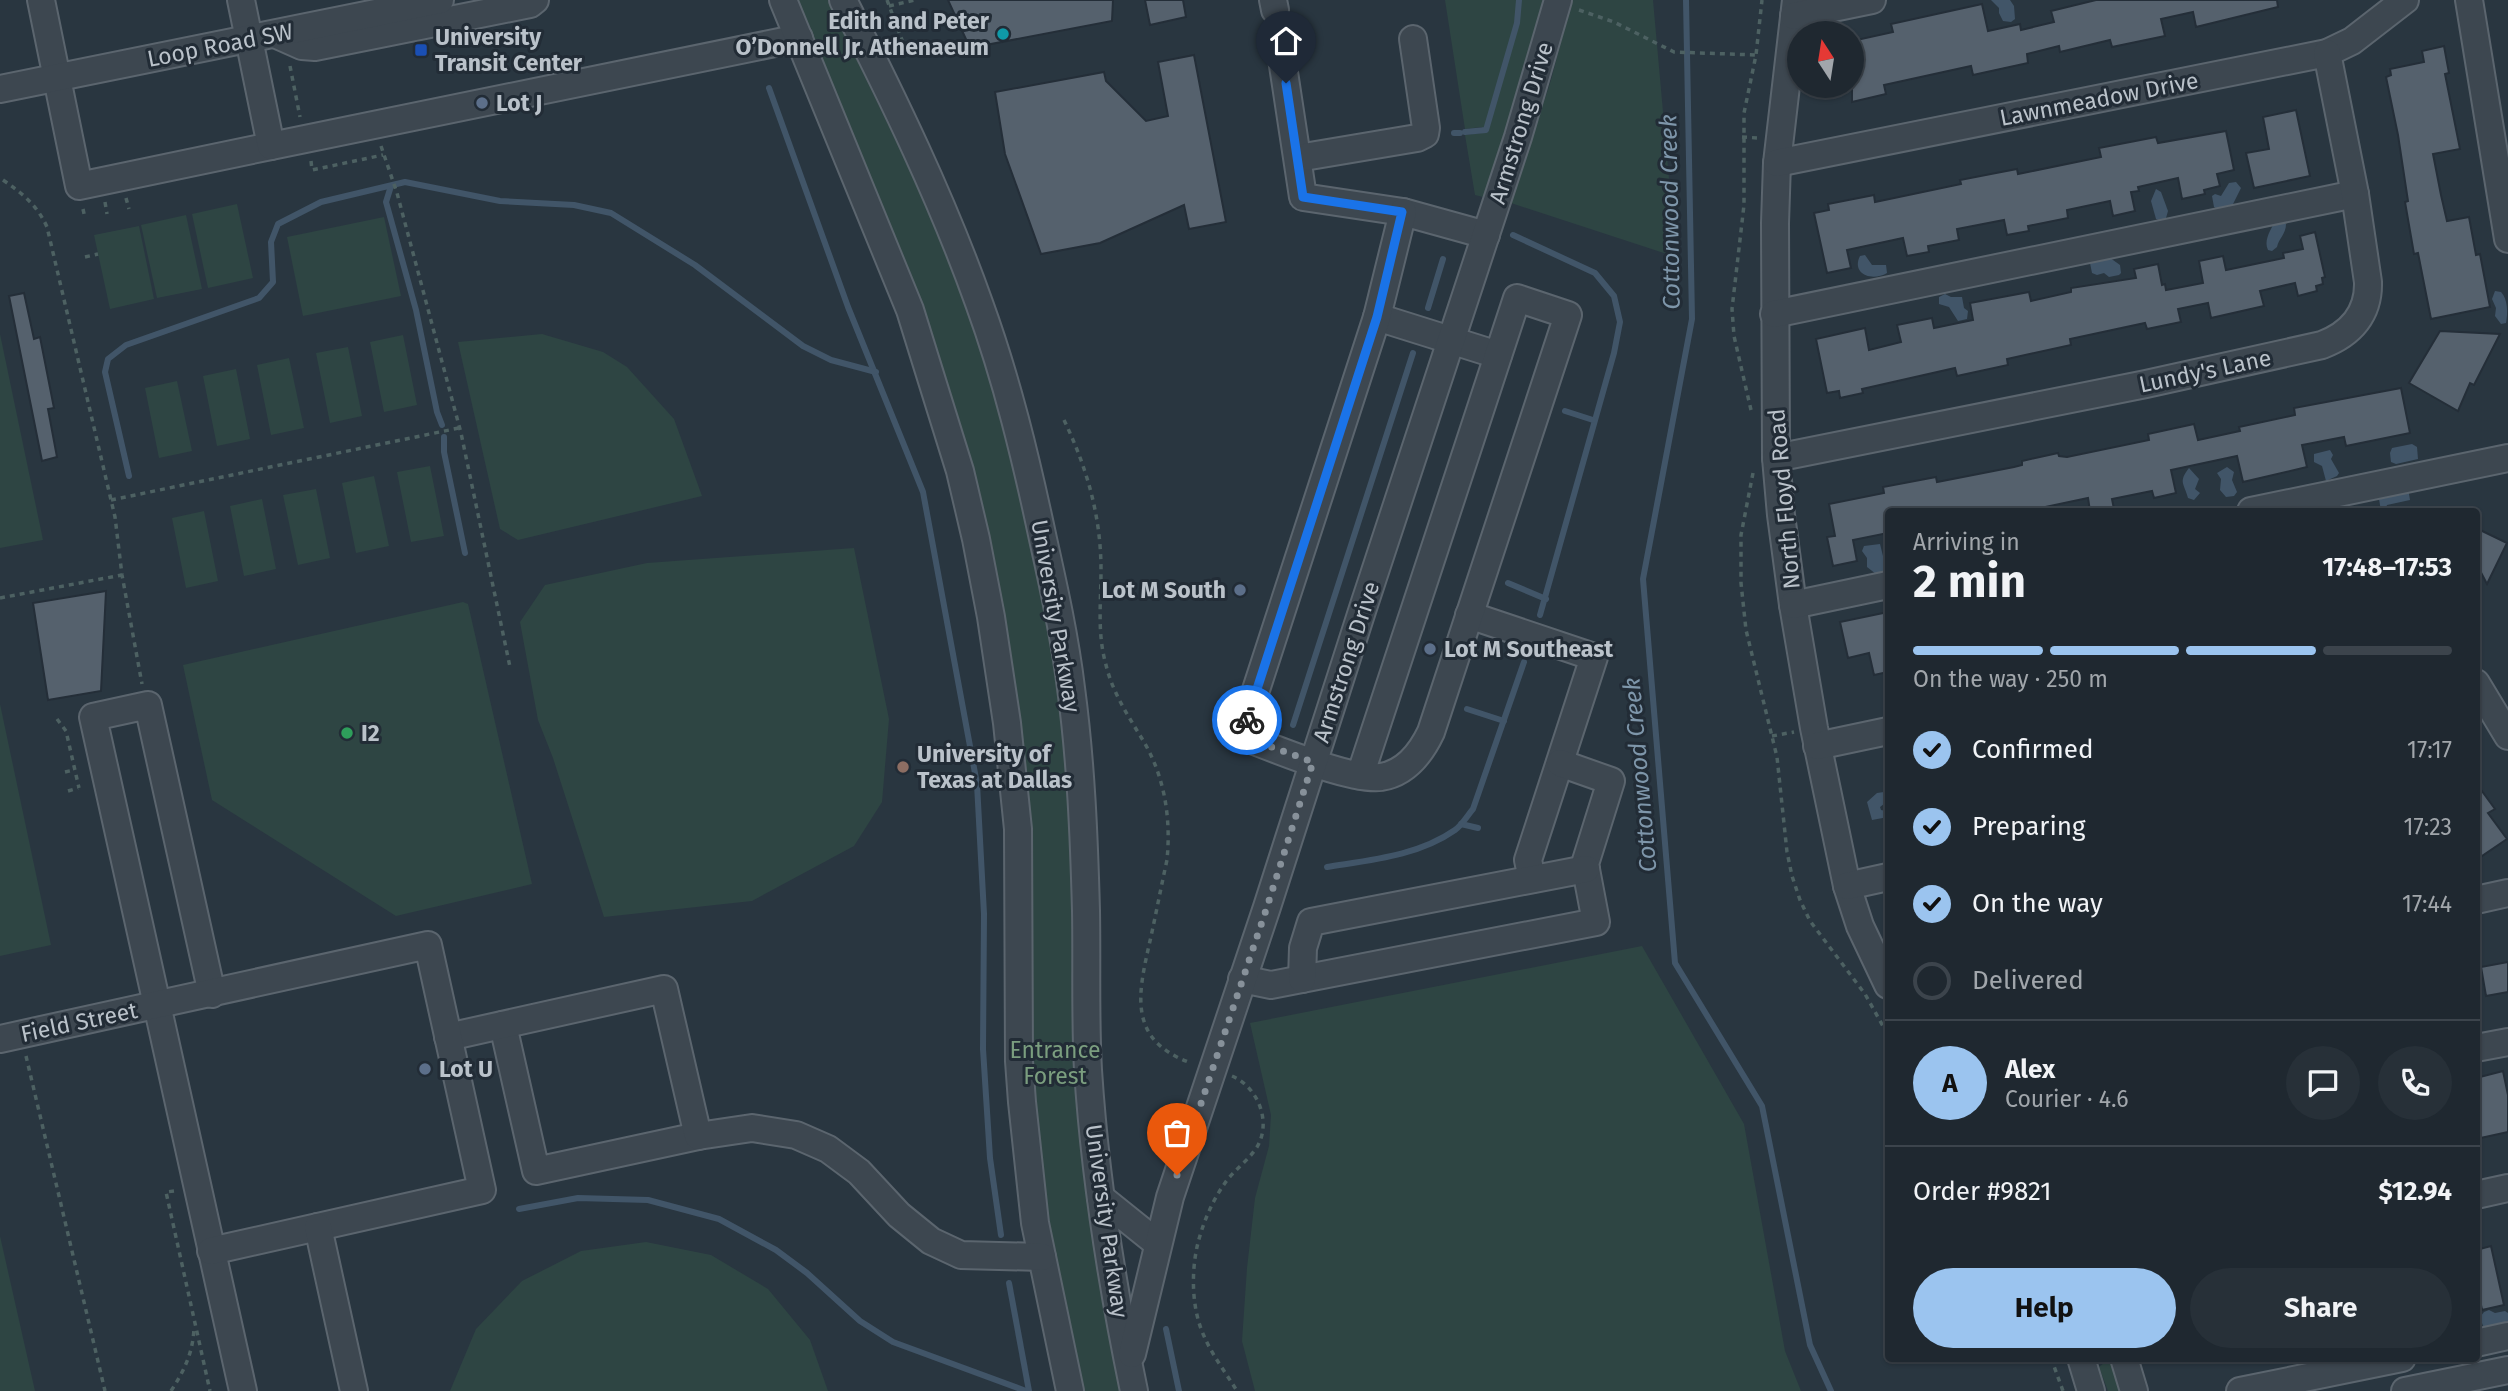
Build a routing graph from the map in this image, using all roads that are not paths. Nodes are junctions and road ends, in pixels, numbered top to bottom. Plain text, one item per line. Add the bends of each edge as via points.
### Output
1 (41, 0) edge
2 (241, 0) edge
3 (440, 0) edge
4 (535, 0) edge
5 (783, 0) edge
6 (843, 0) edge
7 (1872, 0) edge
8 (2405, 0) edge
9 (2469, 0) edge
10 (1557, 2) edge
11 (1795, 8) edge
12 (275, 34) junction
13 (799, 38) junction
14 (248, 39) junction
15 (1413, 39) dead end
16 (2327, 53) junction
17 (1282, 59) dead end
18 (57, 77) junction
19 (0, 87) edge
20 (2498, 110) edge
21 (271, 146) junction
22 (1298, 158) junction
23 (1777, 163) junction
24 (2355, 194) junction
25 (1402, 212) junction
26 (1486, 235) junction
27 (2508, 239) edge
28 (1774, 314) junction
29 (1377, 317) junction
30 (1452, 342) junction
31 (1498, 355) junction
32 (1776, 458) junction
33 (2508, 458) edge
34 (2266, 508) edge
35 (1885, 586) edge
36 (1793, 605) junction
37 (1469, 615) junction
38 (2480, 690) edge
39 (1885, 731) edge
40 (2508, 736) edge
41 (1807, 739) junction
42 (1313, 762) junction
43 (1560, 763) junction
44 (1360, 776) junction
45 (1586, 869) junction
46 (1885, 878) edge
47 (1532, 879) junction
48 (1847, 886) junction
49 (2508, 894) edge
50 (2480, 899) edge
51 (1242, 979) junction
52 (1302, 979) junction
53 (1885, 979) edge
54 (212, 993) junction
55 (157, 1006) junction
56 (503, 1025) junction
57 (448, 1037) junction
58 (0, 1039) edge
59 (2508, 1042) edge
60 (2480, 1047) edge
61 (698, 1136) junction
62 (2508, 1188) edge
63 (2480, 1194) edge
64 (1101, 1198) junction
65 (318, 1227) junction
66 (1157, 1243) junction
67 (211, 1251) junction
68 (1042, 1257) junction
69 (2508, 1336) edge
70 (2480, 1342) edge
71 (2082, 1362) edge
72 (2125, 1362) edge
73 (2382, 1362) edge
74 (2508, 1370) edge
75 (1132, 1378) edge
76 (243, 1391) edge
77 (354, 1391) edge
78 (1070, 1391) edge
79 (2091, 1391) edge
80 (2134, 1391) edge
81 (2240, 1391) edge
82 (2405, 1391) edge

1 - 18 street
2 - 14 street
3 - 12 street, Loop Road SW
4 - 12 street via 315,47
5 - 13 street
6 - 64 street, University Parkway via 897,108 964,264 999,362 1028,466 1074,711 1081,788 1088,1068
7 - 11 street
8 - 16 street, Lawnmeadow Drive via 2352,41
9 - 20 street
10 - 26 street, Armstrong Drive
11 - 23 street, North Floyd Road
12 - 14 street, Loop Road SW
13 - 21 street
13 - 68 street via 910,310 976,539 1007,723 1018,829 1020,1068
14 - 18 street, Loop Road SW
14 - 21 street
15 - 22 street via 1425,134
16 - 23 street, Lawnmeadow Drive
16 - 24 street, Lundy's Lane
17 - 22 street
18 - 19 street, Loop Road SW
18 - 21 street via 79,186
20 - 27 street
22 - 25 street via 1303,197
23 - 28 street, North Floyd Road
24 - 28 street
24 - 32 street, Lundy's Lane via 2368,295 2363,313 2335,340 2146,384
25 - 26 street
25 - 29 street
26 - 30 street, Armstrong Drive
28 - 32 street, North Floyd Road
29 - 30 street
29 - 42 street via 1241,736
30 - 31 street
30 - 42 street, Armstrong Drive
31 - 37 street via 1517,298 1568,315
31 - 44 street
32 - 36 street, North Floyd Road
33 - 34 street
35 - 36 street
36 - 41 street, North Floyd Road
37 - 43 street via 1594,657
37 - 44 street via 1423,750 1406,767 1381,777
38 - 40 street
39 - 41 street
41 - 48 street, North Floyd Road
42 - 44 street
42 - 51 street, Armstrong Drive
43 - 45 street via 1611,781
43 - 47 street via 1528,860
45 - 47 street
45 - 52 street via 1596,922
46 - 48 street
47 - 52 street via 1311,922 1303,948
48 - 53 street, North Floyd Road
49 - 50 street
51 - 52 street via 1271,985
51 - 66 street, Armstrong Drive
54 - 55 street, Field Street
54 - 55 street via 148,705 93,717
54 - 57 street, Field Street via 428,945
55 - 58 street, Field Street
55 - 67 street
56 - 57 street
56 - 61 street via 536,1171
56 - 61 street via 664,989
57 - 65 street via 482,1190
59 - 60 street
61 - 68 street via 751,1128 796,1135 849,1164 931,1241 961,1255
62 - 63 street
64 - 66 street
64 - 75 street, University Parkway
65 - 67 street
65 - 77 street
66 - 75 street, Armstrong Drive
67 - 76 street
68 - 78 street
69 - 70 street
71 - 79 street
72 - 80 street
73 - 81 street
74 - 82 street

